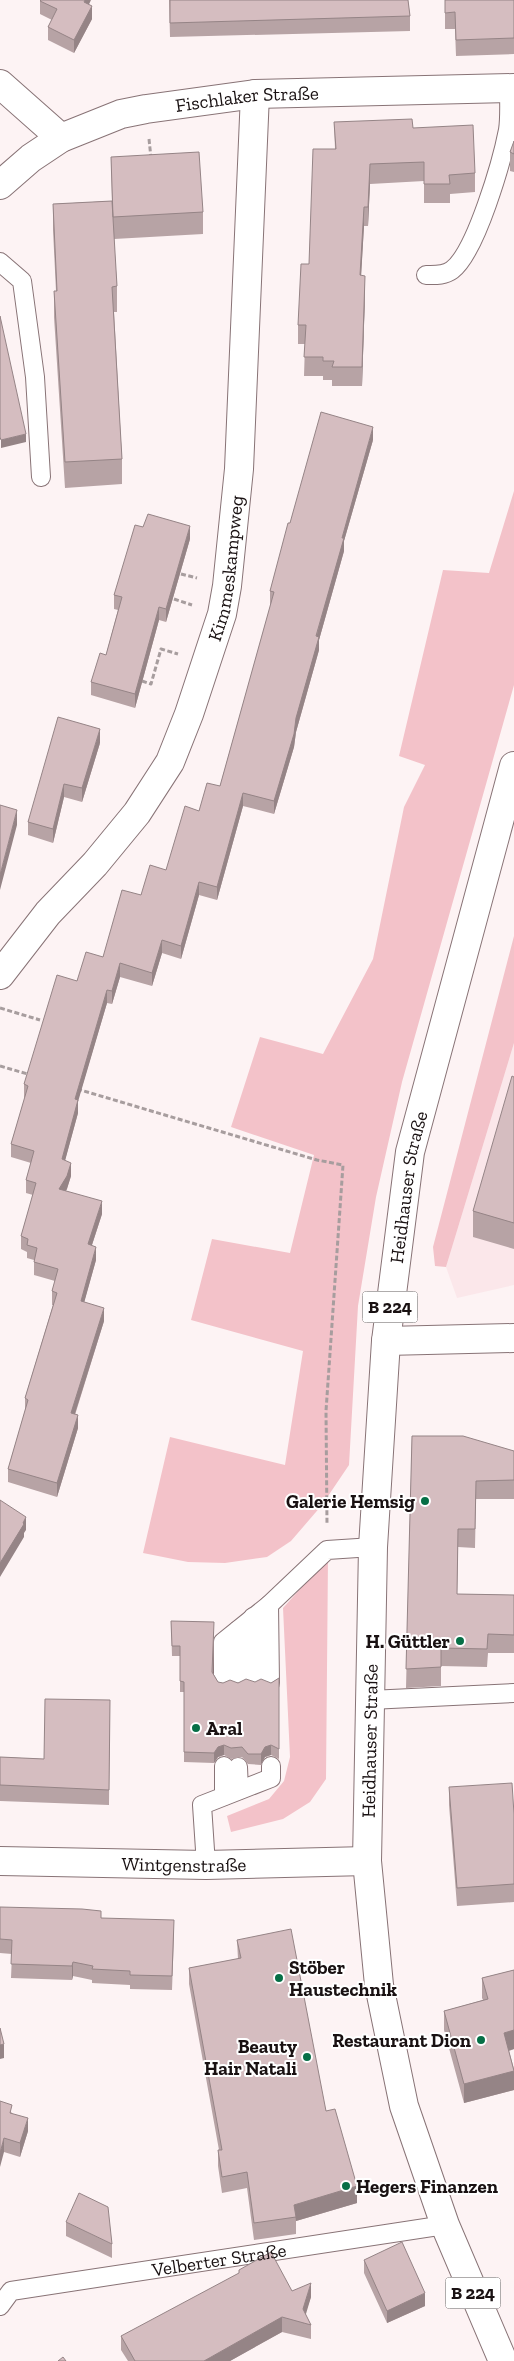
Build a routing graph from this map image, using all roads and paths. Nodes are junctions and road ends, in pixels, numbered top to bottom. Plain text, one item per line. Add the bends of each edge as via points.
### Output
1 (0, 84) edge
2 (511, 88) edge
3 (254, 94) junction
4 (61, 138) junction
5 (0, 185) edge
6 (0, 262) edge
7 (426, 275) dead end
8 (41, 477) dead end
9 (207, 662) junction
10 (142, 681) edge
11 (514, 766) edge
12 (0, 975) edge
13 (0, 1008) edge
14 (40, 1020) dead end
15 (0, 1066) edge
16 (37, 1077) edge
17 (75, 1088) edge
18 (514, 1338) edge
19 (386, 1342) junction
20 (373, 1547) junction
21 (327, 1550) junction
22 (268, 1605) junction
23 (253, 1617) junction
24 (246, 1683) junction
25 (514, 1693) edge
26 (370, 1700) junction
27 (243, 1777) dead end
28 (0, 1861) edge
29 (367, 1861) junction
30 (206, 1865) junction
31 (445, 2225) junction
32 (0, 2306) edge
33 (503, 2361) edge

1 - 4 street
2 - 3 street, Fischlaker Straße
2 - 7 lane via 508,129 479,229 462,261 450,272
3 - 4 street, Fischlaker Straße via 121,114
3 - 9 street, Kimmeskampweg via 239,469 227,586
4 - 5 street, Fischlaker Straße
6 - 8 lane via 22,281 35,377
9 - 10 path via 161,649 151,684
9 - 12 street, Kimmeskampweg via 170,762 137,813 95,864 48,912
11 - 19 street, Heidhauser Straße / B 224 via 410,1152
13 - 14 path
15 - 16 path
17 - 21 path via 342,1165 326,1411
18 - 19 street
19 - 20 street, Heidhauser Straße / B 224
20 - 21 lane
20 - 26 street, Heidhauser Straße / B 224
21 - 22 lane
22 - 23 lane
22 - 24 lane
23 - 24 lane
23 - 24 lane via 223,1642
25 - 26 lane
26 - 29 street, Heidhauser Straße / B 224
27 - 30 lane via 202,1804
28 - 30 street, Wintgenstraße
29 - 30 street, Wintgenstraße
29 - 31 street, B 224 via 379,1985 404,2106
31 - 32 lane, Velberter Straße via 11,2291
31 - 33 street, B 224

